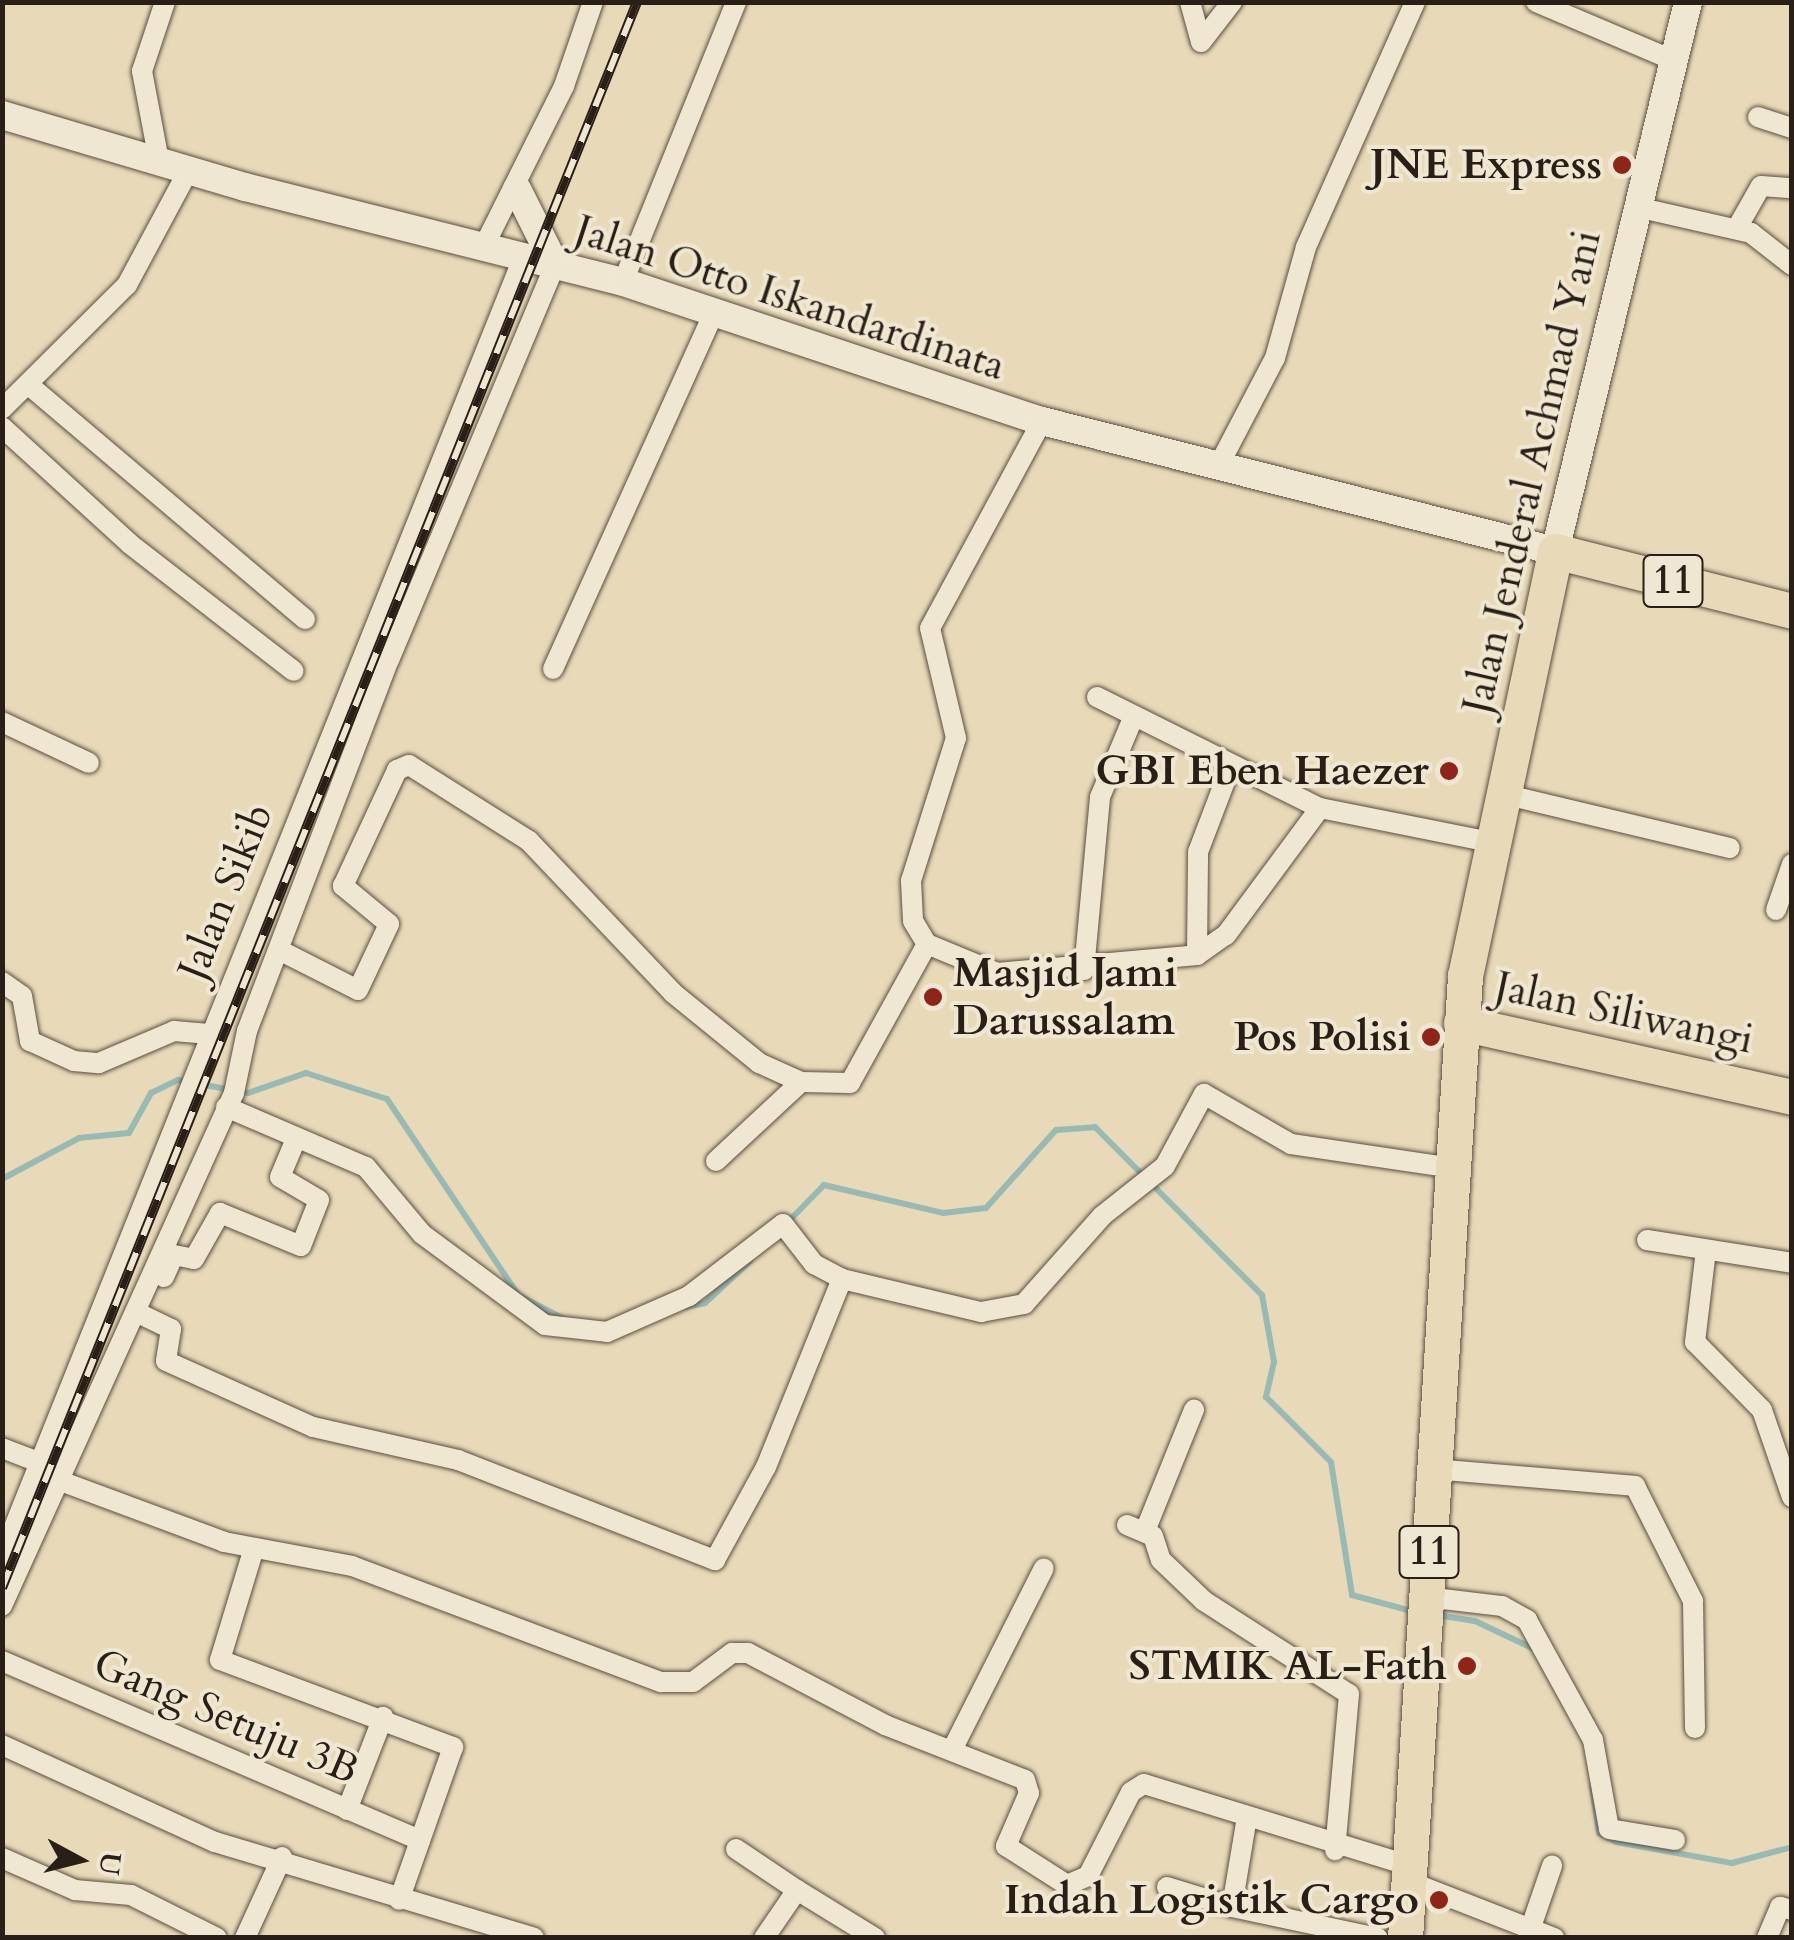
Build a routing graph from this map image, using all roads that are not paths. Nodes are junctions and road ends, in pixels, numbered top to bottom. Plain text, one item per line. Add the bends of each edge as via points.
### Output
1 (165, 2) edge
2 (594, 2) edge
3 (736, 2) edge
4 (1190, 2) edge
5 (1232, 2) edge
6 (1414, 2) edge
7 (1536, 2) edge
8 (1688, 2) edge
9 (1675, 61) junction
10 (2, 114) edge
11 (1758, 117) dead end
12 (1792, 128) edge
13 (159, 162) junction
14 (188, 171) junction
15 (1792, 188) edge
16 (517, 189) junction
17 (1641, 208) junction
18 (1738, 228) junction
19 (484, 246) junction
20 (524, 256) junction
21 (555, 264) junction
22 (1792, 265) edge
23 (623, 282) junction
24 (714, 312) junction
25 (29, 386) junction
26 (2, 409) edge
27 (1042, 421) junction
28 (2, 428) edge
29 (1220, 463) junction
30 (1556, 551) junction
31 (1792, 611) edge
32 (305, 620) dead end
33 (554, 668) dead end
34 (294, 670) dead end
35 (1098, 697) dead end
36 (1133, 718) junction
37 (2, 722) edge
38 (89, 763) dead end
39 (1230, 768) junction
40 (1502, 794) junction
41 (1320, 808) junction
42 (330, 827) junction
43 (363, 839) junction
44 (1490, 842) junction
45 (1730, 848) dead end
46 (1792, 864) edge
47 (1776, 910) dead end
48 (927, 944) junction
49 (281, 951) junction
50 (1197, 955) junction
51 (1084, 970) junction
52 (2, 982) edge
53 (1460, 1024) junction
54 (210, 1034) junction
55 (801, 1082) junction
56 (1792, 1097) edge
57 (230, 1100) junction
58 (296, 1139) junction
59 (716, 1161) dead end
60 (1447, 1167) junction
61 (1647, 1240) dead end
62 (1706, 1250) junction
63 (1792, 1262) edge
64 (842, 1279) junction
65 (158, 1291) dead end
66 (136, 1312) junction
67 (1194, 1410) dead end
68 (2, 1448) edge
69 (1434, 1469) junction
70 (48, 1471) junction
71 (1792, 1497) edge
72 (254, 1548) junction
73 (2, 1558) edge
74 (1044, 1568) dead end
75 (1426, 1596) junction
76 (2, 1606) edge
77 (2, 1661) edge
78 (383, 1717) junction
79 (1695, 1728) dead end
80 (2, 1745) edge
81 (954, 1746) junction
82 (347, 1810) junction
83 (1247, 1817) junction
84 (420, 1840) junction
85 (1674, 1840) dead end
86 (736, 1849) dead end
87 (1335, 1850) junction
88 (282, 1857) junction
89 (2, 1858) edge
90 (1552, 1866) dead end
91 (1408, 1873) junction
92 (1167, 1888) dead end
93 (797, 1890) junction
94 (399, 1900) junction
95 (1232, 1906) junction
96 (1792, 1910) edge
97 (1531, 1926) junction
98 (528, 1936) edge
99 (217, 1938) edge
100 (245, 1938) edge
101 (764, 1938) edge
102 (875, 1938) edge
103 (1378, 1938) edge
104 (1404, 1938) edge
105 (1554, 1938) edge
106 (1767, 1938) edge

1 - 13 street via 142,71
2 - 16 street
3 - 23 street
4 - 5 street via 1200,42
6 - 29 street via 1306,247 1275,358
7 - 9 street
8 - 9 main road, Jalan Jenderal Achmad Yani
9 - 17 main road, Jalan Jenderal Achmad Yani
10 - 13 main road, Jalan Otto Iskandardinata
11 - 12 street
13 - 14 main road, Jalan Otto Iskandardinata
14 - 19 main road, Jalan Otto Iskandardinata
14 - 25 street via 127,285
15 - 18 street via 1761,186
16 - 19 street
16 - 21 main road
17 - 18 street
17 - 30 main road, Jalan Jenderal Achmad Yani
18 - 22 street
19 - 20 main road, Jalan Otto Iskandardinata
20 - 21 main road, Jalan Otto Iskandardinata
20 - 54 street, Jalan Sikib
21 - 23 main road, Jalan Otto Iskandardinata
21 - 42 street
23 - 24 main road, Jalan Otto Iskandardinata
24 - 27 main road, Jalan Otto Iskandardinata
24 - 33 street
25 - 26 street
25 - 32 street
27 - 29 main road, Jalan Otto Iskandardinata
27 - 48 street via 930,628 956,738 912,881 914,921
28 - 34 street via 130,544
29 - 30 main road, Jalan Otto Iskandardinata
30 - 31 highway, 11
30 - 40 highway, Jalan Jenderal Achmad Yani
35 - 36 street
36 - 39 street
36 - 51 street via 1100,797
37 - 38 street
39 - 41 street
39 - 50 street via 1198,852
40 - 44 highway, Jalan Jenderal Achmad Yani
40 - 45 street
41 - 44 street
41 - 50 street via 1226,935
42 - 43 street
42 - 49 street
43 - 49 street via 343,888 389,924 358,990
43 - 55 street via 397,770 415,767 529,841 673,993 758,1063
44 - 53 highway, Jalan Jenderal Achmad Yani
46 - 47 street
48 - 51 street via 998,973
48 - 55 street via 850,1082
49 - 57 street
50 - 51 street
52 - 54 street via 22,996 30,1041 74,1061 99,1062 174,1032
53 - 56 highway, Jalan Siliwangi
53 - 60 highway, Jalan Siliwangi / 11
54 - 70 street, Jalan Sikib
55 - 59 street
57 - 58 street
57 - 66 street
58 - 64 street via 366,1167 438,1248 545,1325 607,1332 632,1315 689,1296 786,1226 814,1264
58 - 65 street via 280,1176 319,1205 301,1246 220,1214 194,1259 174,1254
60 - 64 street via 1291,1144 1204,1094 1165,1166 1102,1216 1024,1304 981,1312
60 - 69 highway, 11 via 1449,1305
61 - 62 street
62 - 63 street
62 - 71 street via 1695,1342 1762,1410
64 - 66 street via 766,1467 715,1560 458,1460 314,1427 166,1361 171,1329
66 - 70 street
67 - 87 street via 1136,1528 1204,1601 1348,1694
68 - 70 street
69 - 75 highway, 11
69 - 79 street via 1635,1486 1693,1601
70 - 72 street
70 - 73 street, Jalan Sikib
70 - 76 street
72 - 78 street via 220,1660
72 - 81 street via 352,1566 660,1682 693,1682 732,1652 748,1653 886,1725
74 - 81 street
75 - 85 street via 1502,1606 1527,1620 1593,1740 1609,1829
75 - 91 highway, 11
77 - 82 street, Gang Setuju 3B
78 - 82 street
78 - 84 street via 453,1746
80 - 88 street via 197,1835
81 - 83 street via 1025,1780 1029,1793 1006,1846 1067,1885 1088,1876 1138,1786
82 - 84 street, Gang Setuju 3B
83 - 87 street
83 - 95 street
84 - 94 street
86 - 93 street
87 - 91 street
88 - 94 street
88 - 100 street
89 - 99 street via 75,1890 131,1895
90 - 97 street
91 - 97 street
91 - 104 highway, 11
92 - 95 street
93 - 101 street
93 - 102 street
94 - 98 street
95 - 103 street
96 - 106 street via 1780,1908
97 - 105 street

